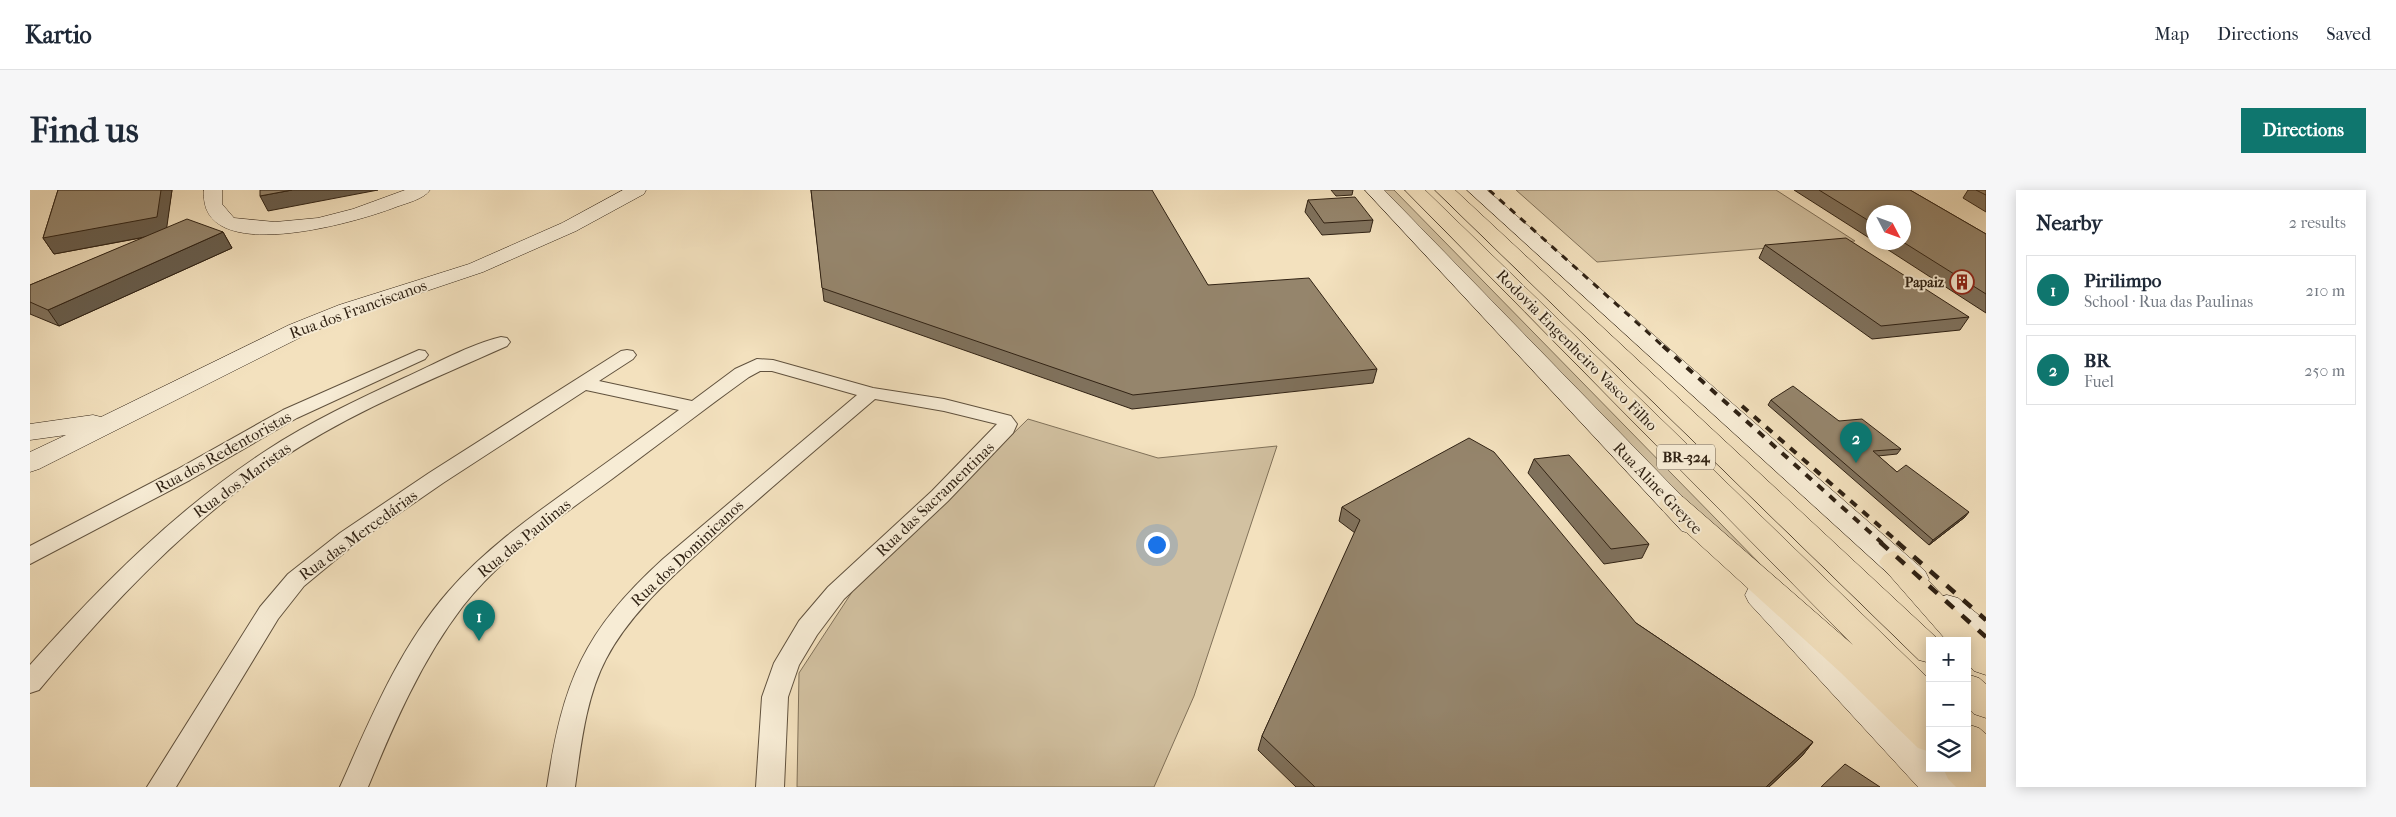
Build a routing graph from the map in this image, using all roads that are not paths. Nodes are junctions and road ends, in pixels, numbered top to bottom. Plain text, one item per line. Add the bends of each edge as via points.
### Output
1 (213, 190) edge
2 (421, 190) edge
3 (636, 190) edge
4 (1374, 190) edge
5 (1414, 190) edge
6 (1444, 190) edge
7 (1476, 190) edge
8 (501, 342) dead end
9 (419, 354) dead end
10 (627, 355) dead end
11 (773, 366) joint
12 (389, 369) junction
13 (410, 383) junction
14 (585, 384) junction
15 (871, 393) junction
16 (695, 407) junction
17 (290, 414) junction
18 (129, 415) junction
19 (317, 429) junction
20 (30, 432) edge
21 (30, 463) edge
22 (1673, 504) junction
23 (30, 556) edge
24 (1894, 562) junction
25 (1963, 637) edge
26 (1986, 639) edge
27 (1971, 645) edge
28 (1926, 647) edge
29 (1986, 662) edge
30 (30, 683) edge
31 (1971, 690) edge
32 (1926, 697) edge
33 (1986, 704) edge
34 (1926, 734) edge
35 (1971, 742) edge
36 (1986, 757) edge
37 (1965, 772) edge
38 (161, 787) edge
39 (354, 787) edge
40 (561, 787) edge
41 (770, 787) edge
42 (1942, 787) edge
43 (1980, 787) edge

1 - 2 main road via 212,204 226,222 236,226 281,228 339,219
3 - 18 main road, Rua dos Franciscanos via 569,227 476,268 347,310 297,330
4 - 22 main road, Rua Aline Greyce
5 - 32 highway, Rodovia Engenheiro Vasco Filho / BR-324
6 - 28 highway, Rodovia Engenheiro Vasco Filho / BR-324
7 - 24 main road
8 - 13 street, Rua dos Maristas
9 - 12 street, Rua dos Redentoristas
10 - 14 street, Rua das Mercedárias
11 - 15 street, Rua das Sacramentinas
11 - 16 street, Rua das Paulinas via 754,366
12 - 13 street
12 - 17 street, Rua dos Redentoristas
13 - 19 street, Rua dos Maristas
14 - 16 street
14 - 38 street, Rua das Mercedárias via 436,478 348,538 296,580 269,613
15 - 40 street, Rua dos Dominicanos via 745,499 652,582 621,616 593,659 565,754
15 - 41 street, Rua das Sacramentinas via 998,417 1006,422 1007,427 940,496 836,593 808,628 787,663 775,697
16 - 39 street, Rua das Paulinas via 538,523 494,558 463,590 419,652 375,737
17 - 19 street
17 - 23 street, Rua dos Redentoristas via 183,476
18 - 20 main road
18 - 21 main road, Rua dos Franciscanos
19 - 30 street, Rua dos Maristas via 241,478 174,532 76,629
22 - 34 highway via 1852,663
22 - 42 main road, Rua Aline Greyce
24 - 25 highway
24 - 26 main road
27 - 29 highway
31 - 33 highway
35 - 36 highway
37 - 43 highway

